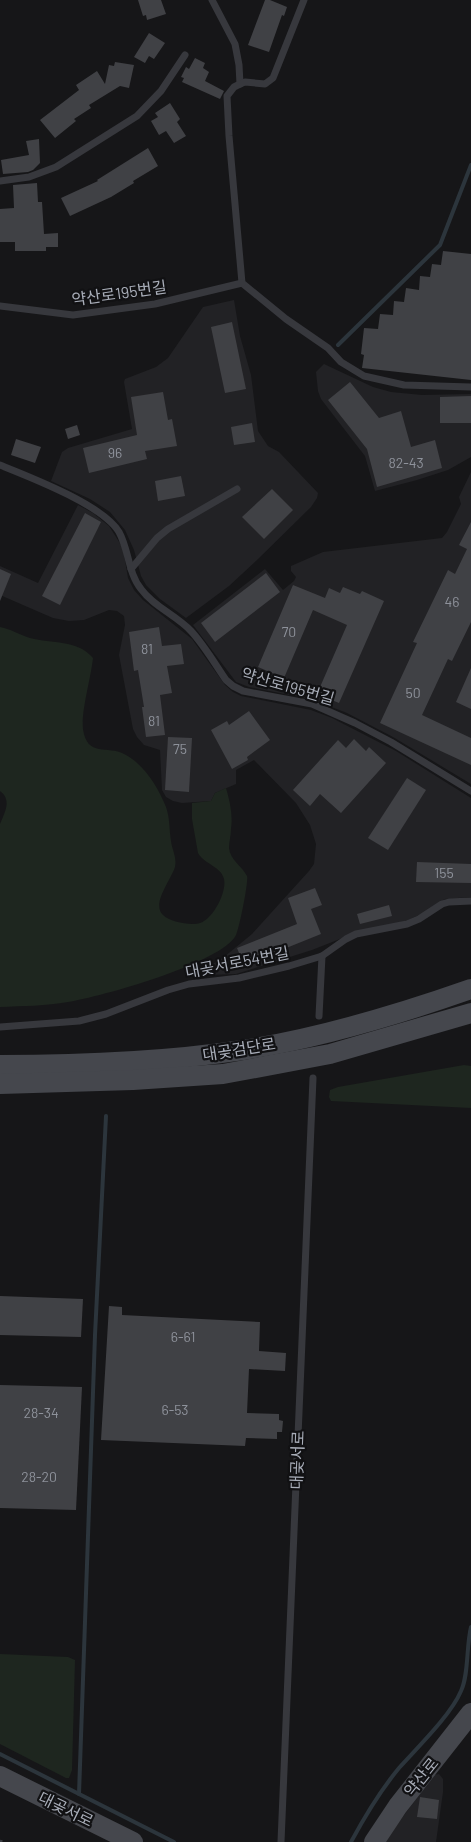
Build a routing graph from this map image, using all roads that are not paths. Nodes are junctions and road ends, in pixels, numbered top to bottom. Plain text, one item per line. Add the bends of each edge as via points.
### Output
1 (212, 0) edge
2 (304, 0) edge
3 (185, 54) dead end
4 (240, 84) junction
5 (0, 181) edge
6 (242, 283) junction
7 (0, 306) edge
8 (471, 387) edge
9 (0, 465) edge
10 (237, 489) dead end
11 (132, 569) junction
12 (471, 791) edge
13 (471, 901) edge
14 (322, 956) junction
15 (471, 990) edge
16 (471, 1013) edge
17 (319, 1016) dead end
18 (0, 1027) edge
19 (0, 1066) edge
20 (314, 1078) dead end
21 (0, 1084) edge
22 (471, 1713) edge
23 (0, 1776) edge
24 (132, 1842) edge
25 (281, 1842) edge
26 (374, 1842) edge

1 - 4 lane via 238,56
2 - 4 lane via 273,78 265,84
3 - 5 lane via 161,91 137,116 56,167 28,177
4 - 6 lane via 230,91 226,102
6 - 7 lane, 약산로195번길 via 155,304 73,315
6 - 8 lane via 328,348 341,362 364,376 404,385
9 - 11 lane, 약산로195번길 via 104,516 118,532
10 - 11 lane via 168,529
11 - 12 lane, 약산로195번길 via 141,590 190,630 233,686 243,691 312,704 348,719
13 - 14 lane, 대곶서로54번길 via 449,902 407,924 356,934
14 - 17 lane
14 - 18 lane, 대곶서로54번길 via 247,977 168,990 94,1017
15 - 19 main road, 대곶검단로 via 316,1036 244,1050 177,1058
16 - 21 main road, 대곶검단로 via 330,1054 222,1074
20 - 25 lane, 대곶서로
22 - 26 main road, 약산로
23 - 24 main road, 대곶서로

